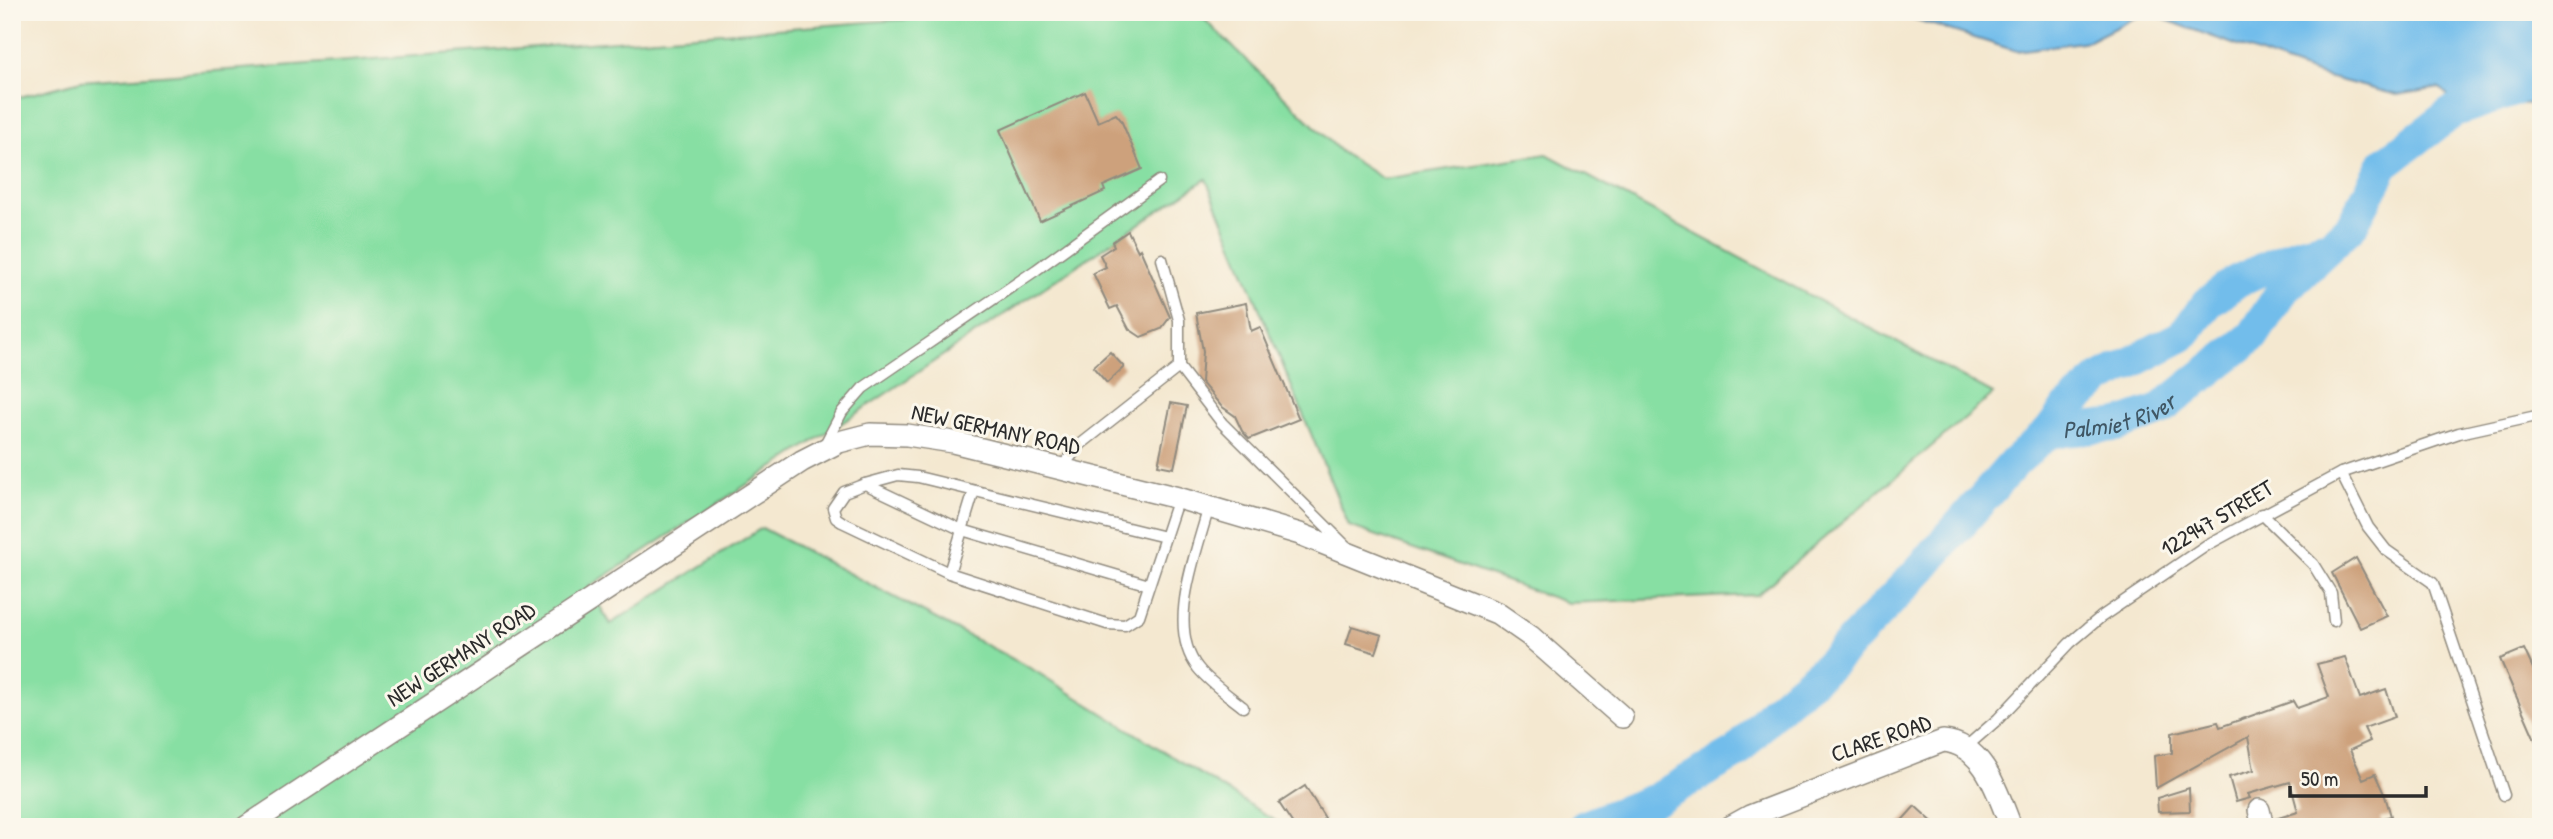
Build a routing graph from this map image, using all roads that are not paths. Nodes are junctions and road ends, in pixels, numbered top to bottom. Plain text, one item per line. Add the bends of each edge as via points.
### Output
1 (1159, 181) dead end
2 (1162, 259) dead end
3 (1179, 367) junction
4 (2541, 415) edge
5 (821, 451) junction
6 (1060, 469) junction
7 (2341, 473) junction
8 (864, 484) junction
9 (974, 491) junction
10 (1178, 498) junction
11 (1209, 506) junction
12 (2262, 514) junction
13 (2541, 520) edge
14 (962, 530) junction
15 (1165, 537) junction
16 (1355, 555) junction
17 (2541, 558) edge
18 (949, 573) junction
19 (1149, 585) junction
20 (2334, 621) dead end
21 (1243, 707) dead end
22 (1622, 717) dead end
23 (1966, 747) junction
24 (2504, 795) dead end
25 (246, 827) edge
26 (1730, 827) edge
27 (2011, 827) edge

1 - 5 lane via 863,388 842,412
2 - 3 lane via 1179,320
3 - 6 lane via 1081,444
3 - 16 lane via 1222,423
4 - 7 lane, 122947 STREET via 2459,433
5 - 6 street, NEW GERMANY ROAD via 870,434 907,435
5 - 25 street, NEW GERMANY ROAD
6 - 10 street, NEW GERMANY ROAD
7 - 12 lane, 122947 STREET
7 - 24 lane via 2368,527 2386,550 2425,576 2436,590
8 - 9 lane via 898,475
8 - 14 lane
8 - 18 lane via 844,492 833,508 836,518
9 - 14 lane
9 - 15 lane
10 - 11 street, NEW GERMANY ROAD
10 - 15 lane
11 - 16 street, NEW GERMANY ROAD
11 - 21 lane via 1182,618 1183,640 1198,668
12 - 20 lane via 2313,564 2331,593
12 - 23 lane, 122947 STREET via 2207,545 2101,617
13 - 17 lane
14 - 18 lane
14 - 19 lane
15 - 19 lane
16 - 22 street, NEW GERMANY ROAD via 1497,613
18 - 19 lane via 1107,624 1125,625 1139,616
23 - 26 street, CLARE ROAD via 1954,742 1933,743
23 - 27 street via 1991,778

